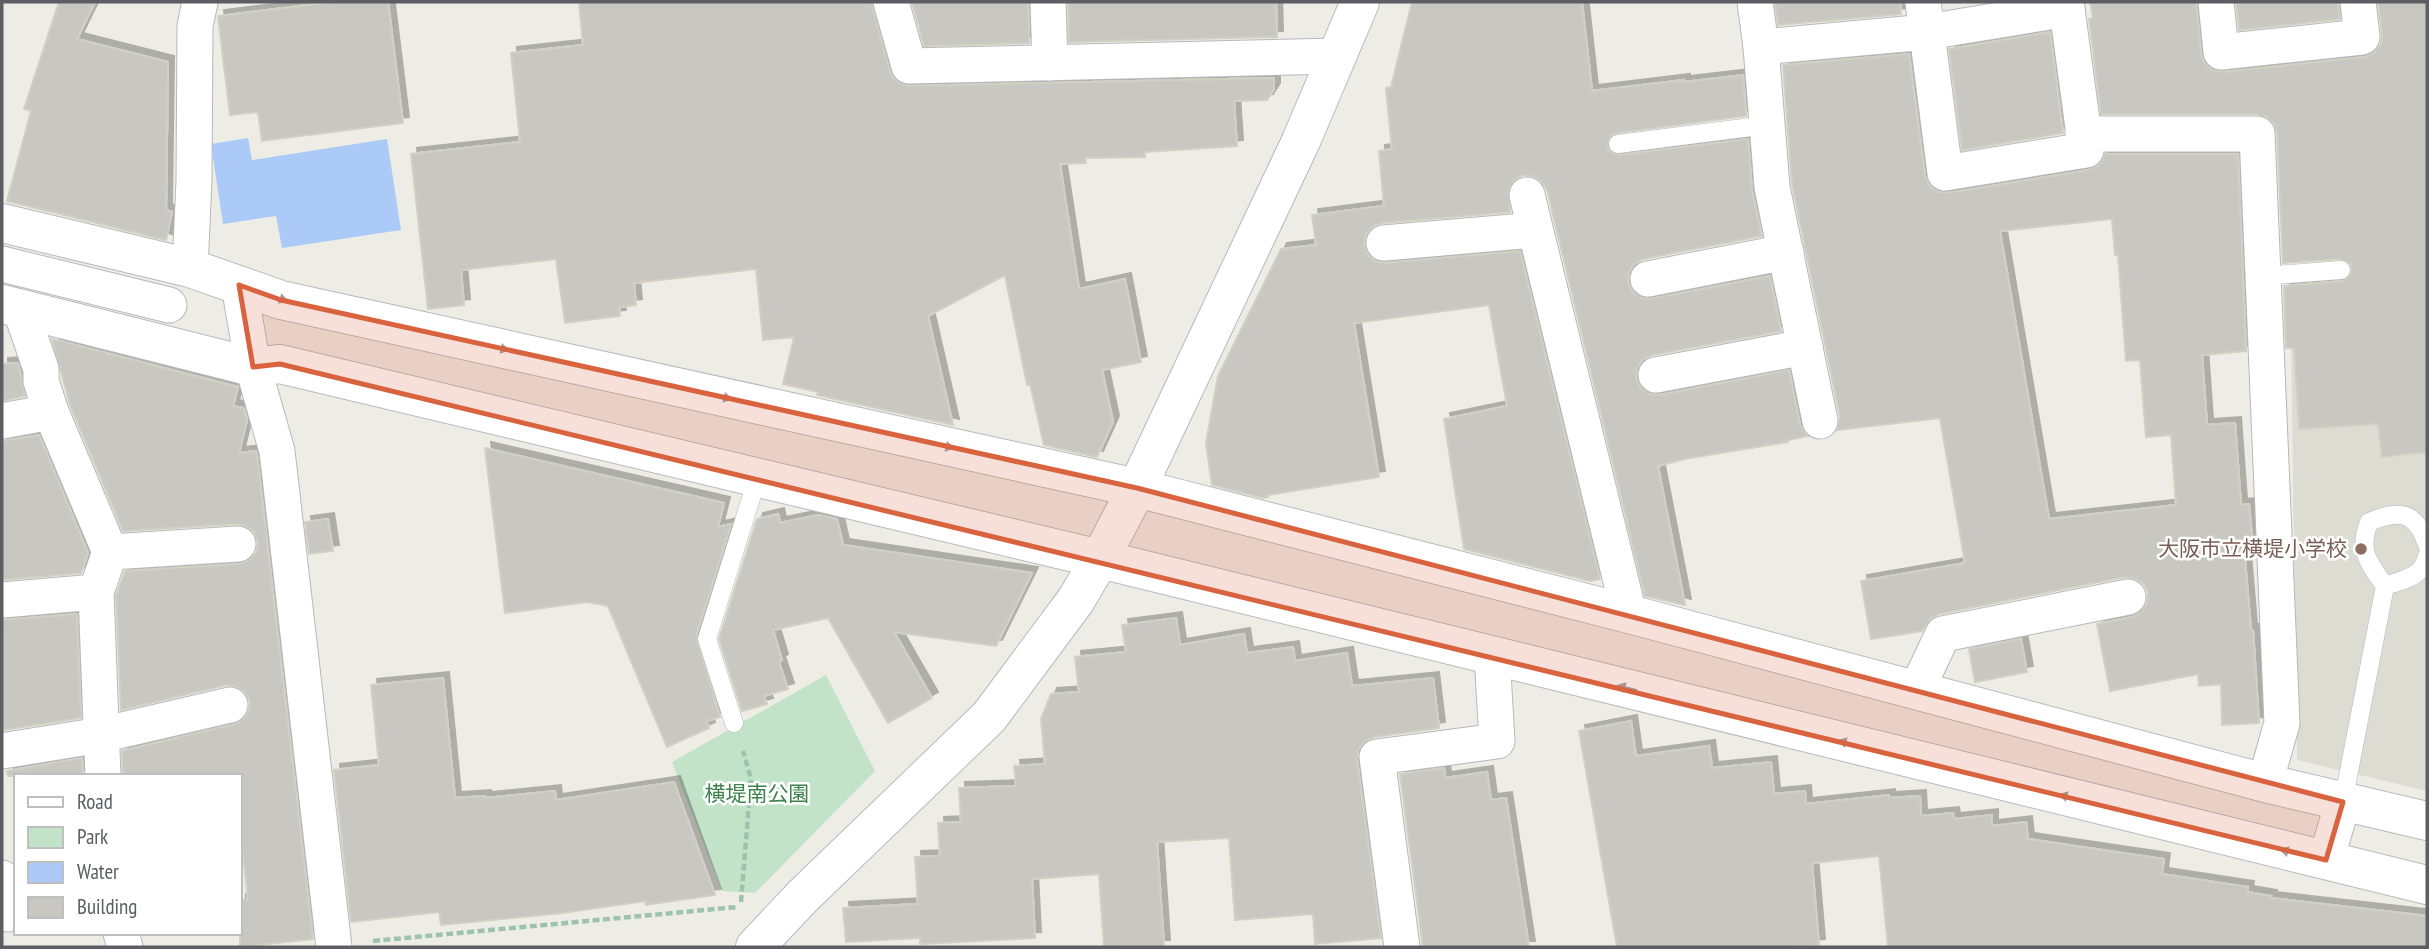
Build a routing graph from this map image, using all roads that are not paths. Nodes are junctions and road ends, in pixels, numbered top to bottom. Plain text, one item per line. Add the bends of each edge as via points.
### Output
1 (200, 2) edge
2 (891, 2) edge
3 (1048, 2) edge
4 (1360, 2) edge
5 (1755, 2) edge
6 (2216, 2) edge
7 (2358, 2) edge
8 (2066, 5) edge
9 (1925, 17) edge
10 (1761, 47) junction
11 (1337, 56) junction
12 (1050, 63) junction
13 (1767, 125) junction
14 (2083, 134) junction
15 (1618, 144) dead end
16 (1527, 195) dead end
17 (2, 223) edge
18 (1535, 230) junction
19 (1384, 243) dead end
20 (1786, 253) junction
21 (2, 264) edge
22 (190, 268) junction
23 (2342, 270) dead end
24 (2263, 276) junction
25 (1648, 279) dead end
26 (239, 285) junction
27 (169, 304) dead end
28 (11, 306) edge
29 (1805, 347) junction
30 (253, 367) junction
31 (1656, 375) dead end
32 (51, 412) junction
33 (2, 421) edge
34 (1820, 421) dead end
35 (758, 476) junction
36 (1137, 488) junction
37 (237, 544) dead end
38 (2427, 545) edge
39 (110, 552) junction
40 (2427, 556) edge
41 (1101, 559) junction
42 (2385, 586) junction
43 (96, 592) junction
44 (2129, 597) dead end
45 (2, 600) edge
46 (1629, 614) junction
47 (1492, 655) junction
48 (1917, 689) junction
49 (230, 705) dead end
50 (734, 723) road end
51 (101, 735) junction
52 (2, 751) edge
53 (103, 774) edge
54 (2265, 783) junction
55 (2343, 802) junction
56 (2427, 821) edge
57 (2326, 860) junction
58 (2, 878) edge
59 (2427, 885) edge
60 (8, 914) edge
61 (334, 946) edge
62 (755, 947) edge
63 (780, 947) edge
64 (1402, 947) edge

1 - 22 street via 195,26
2 - 12 street via 909,66
3 - 12 street
4 - 11 street
5 - 10 street
6 - 7 street via 2221,52 2362,37
8 - 9 street
8 - 14 street
9 - 10 street
9 - 14 street via 1945,173 2086,150
10 - 13 street
11 - 12 street
11 - 36 street
13 - 15 lane
13 - 20 street
14 - 24 street via 2258,134
16 - 18 street
17 - 22 street
18 - 19 street
18 - 46 street
20 - 25 street
20 - 29 street
21 - 27 street
22 - 26 street
23 - 24 lane
24 - 54 street via 2282,723
26 - 30 street
26 -> 36 street via 281,300
28 - 30 street
28 - 32 street via 41,369
29 - 31 street
29 - 34 street
30 - 35 street via 280,364
30 - 61 street via 277,451
32 - 33 street
32 - 39 street
35 - 41 street
35 - 50 lane via 707,639
36 - 41 street
36 - 46 street
37 - 39 street
38 - 42 lane via 2423,531 2411,518 2386,515 2369,522 2363,538 2365,555
39 - 43 street
40 - 42 lane via 2425,567 2413,576
41 - 47 street
41 - 62 street via 989,716
42 - 55 lane
43 - 45 street
43 - 51 street
44 - 48 street via 1943,634
46 - 48 street
57 -> 47 street
47 - 64 street via 1497,741 1377,757
48 - 54 street
49 - 51 street
51 - 52 street
51 - 53 street
54 - 55 street
55 - 56 street
55 - 57 street
57 - 59 street
58 - 60 street
62 - 63 street

